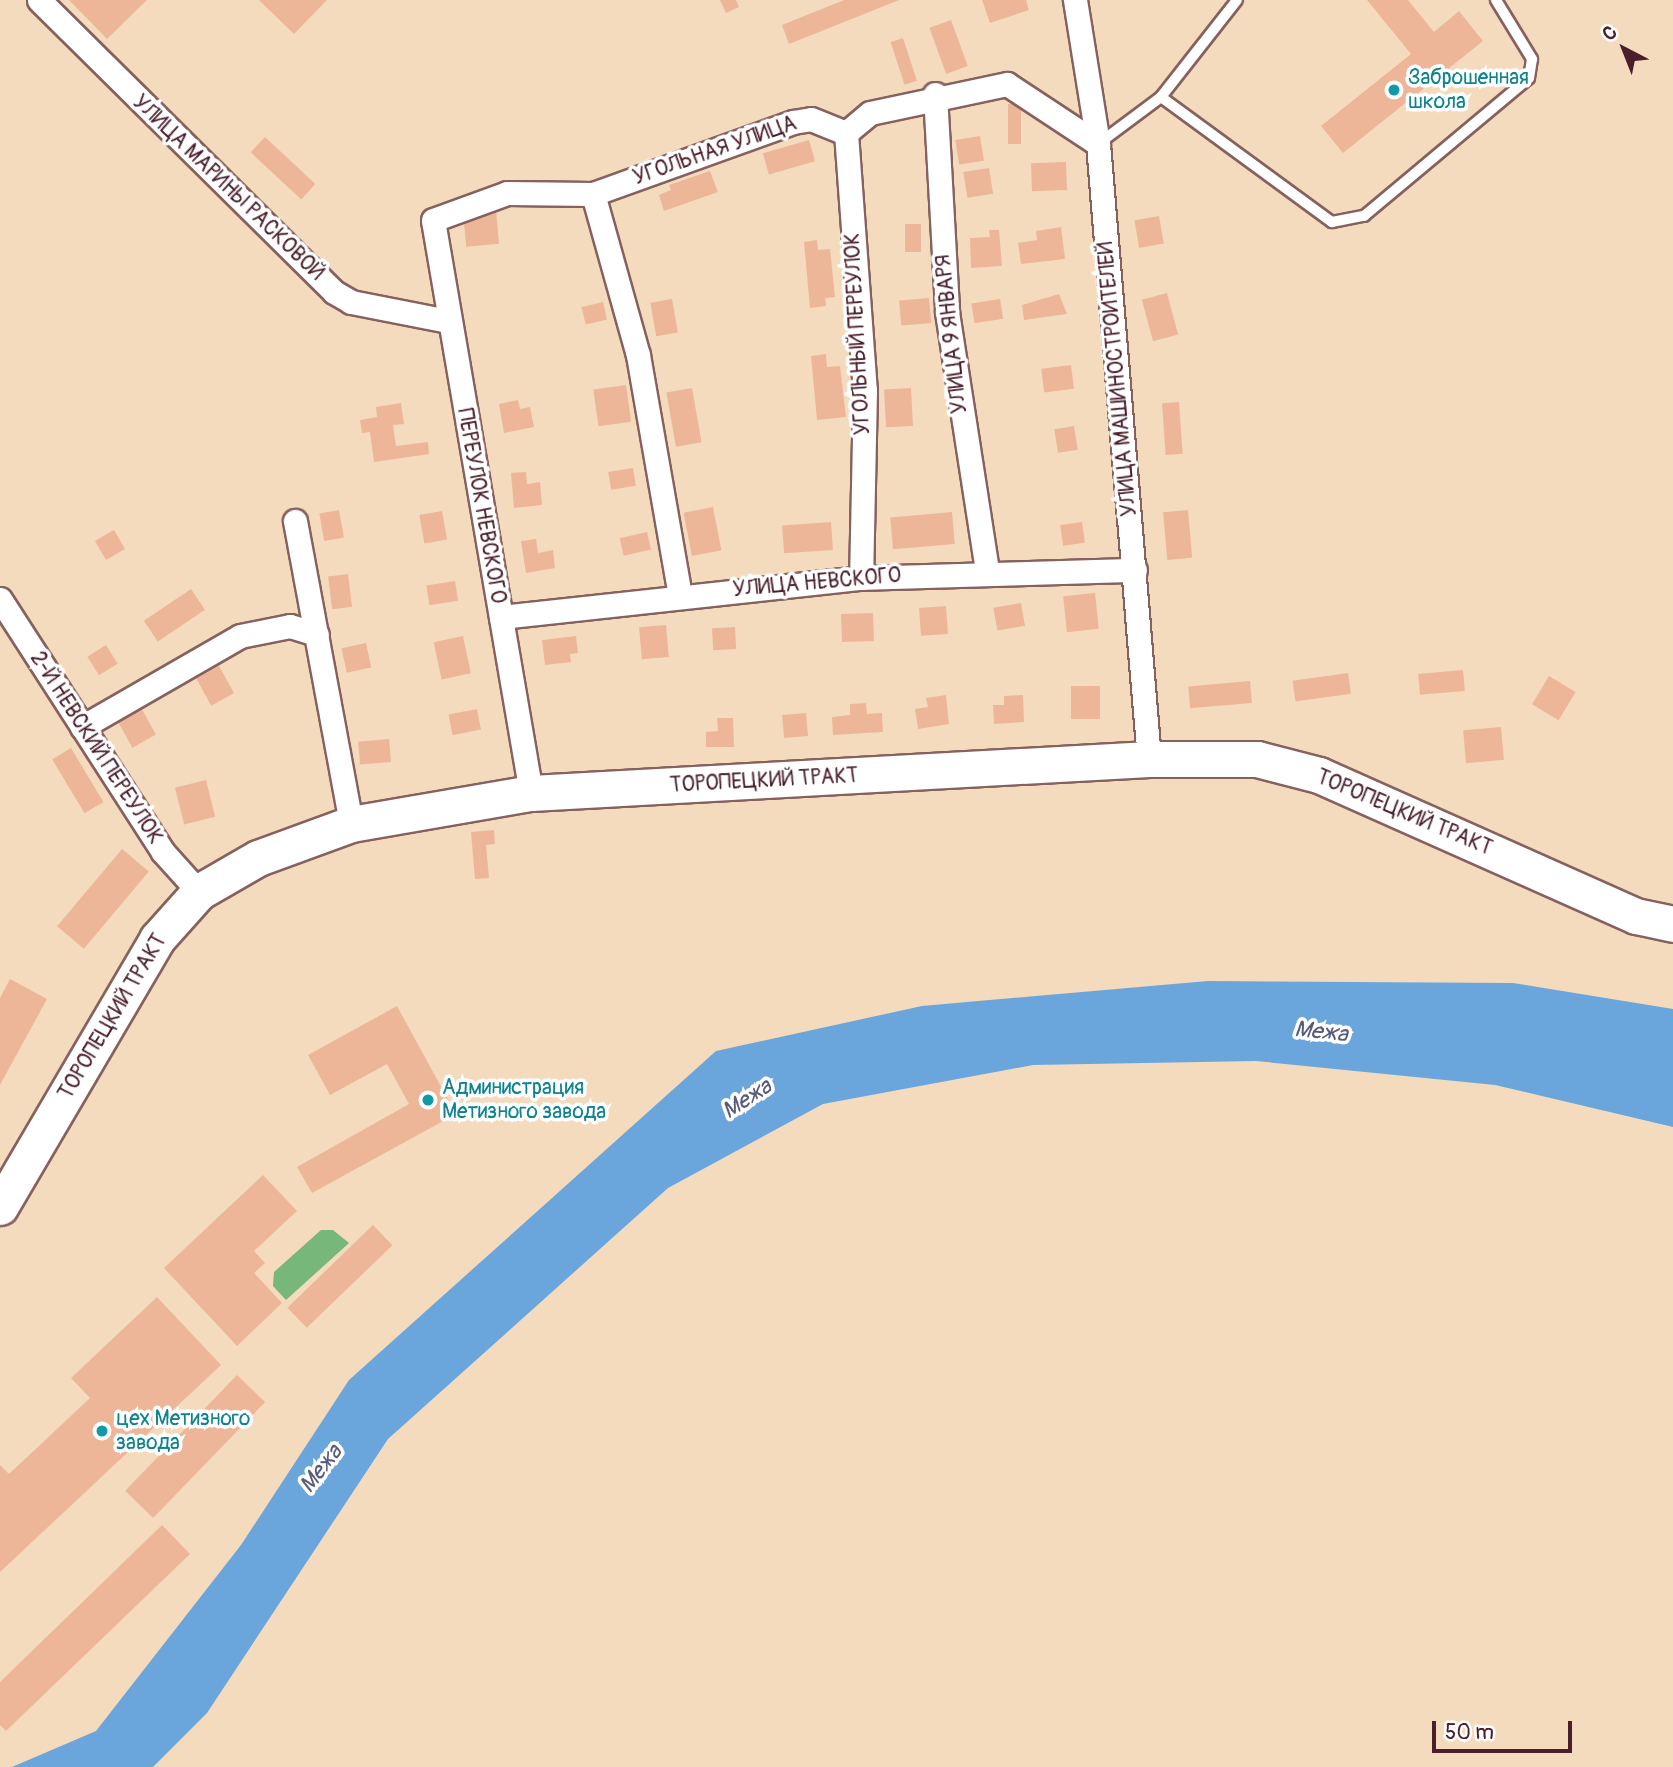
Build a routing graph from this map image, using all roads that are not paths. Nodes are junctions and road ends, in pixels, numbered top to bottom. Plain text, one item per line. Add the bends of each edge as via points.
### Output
1 (39, 0) edge
2 (1074, 0) edge
3 (1237, 0) edge
4 (1496, 0) edge
5 (934, 94) junction
6 (1161, 97) junction
7 (846, 133) junction
8 (1098, 144) junction
9 (593, 194) junction
10 (433, 220) joint
11 (448, 321) junction
12 (295, 521) dead end
13 (1135, 570) junction
14 (988, 571) junction
15 (861, 578) junction
16 (680, 595) junction
17 (0, 598) edge
18 (500, 617) junction
19 (317, 634) junction
20 (82, 727) junction
21 (1149, 759) junction
22 (531, 793) junction
23 (351, 824) junction
24 (199, 892) junction
25 (1673, 923) edge
26 (3, 1201) edge

1 - 11 street, УЛИЦА МАРИНЫ РАСКОВОЙ via 334,292 351,302
2 - 8 street, УЛИЦА МАШИНОСТРОИТЕЛЕЙ
3 - 6 lane
4 - 6 lane via 1532,59 1529,78 1364,216 1332,222
5 - 7 street via 870,113
5 - 8 street via 1007,84
5 - 14 street, УЛИЦА 9 ЯНВАРЯ via 947,312
6 - 8 lane
7 - 9 street, УГОЛЬНАЯ УЛИЦА via 811,119 793,122
7 - 15 street, УГОЛЬНЫЙ ПЕРЕУЛОК via 865,390
8 - 13 street, УЛИЦА МАШИНОСТРОИТЕЛЕЙ
9 - 10 street, УГОЛЬНАЯ УЛИЦА via 507,194
9 - 16 street via 638,355
10 - 11 street, ПЕРЕУЛОК НЕВСКОГО
11 - 18 street, ПЕРЕУЛОК НЕВСКОГО
12 - 19 street
13 - 14 street, УЛИЦА НЕВСКОГО
13 - 21 street, УЛИЦА МАШИНОСТРОИТЕЛЕЙ
14 - 15 street, УЛИЦА НЕВСКОГО
15 - 16 street, УЛИЦА НЕВСКОГО
16 - 18 street, УЛИЦА НЕВСКОГО
17 - 20 street, 2-Й НЕВСКИЙ ПЕРЕУЛОК
18 - 22 street, ПЕРЕУЛОК НЕВСКОГО
19 - 20 street via 290,626 240,636
19 - 23 street
20 - 24 street, 2-Й НЕВСКИЙ ПЕРЕУЛОК via 163,852
21 - 22 main road, ТОРОПЕЦКИЙ ТРАКТ
21 - 25 main road, ТОРОПЕЦКИЙ ТРАКТ via 1257,759 1319,775 1636,915
22 - 23 main road, ТОРОПЕЦКИЙ ТРАКТ
23 - 24 main road, ТОРОПЕЦКИЙ ТРАКТ via 258,858
24 - 26 main road, ТОРОПЕЦКИЙ ТРАКТ via 157,939

